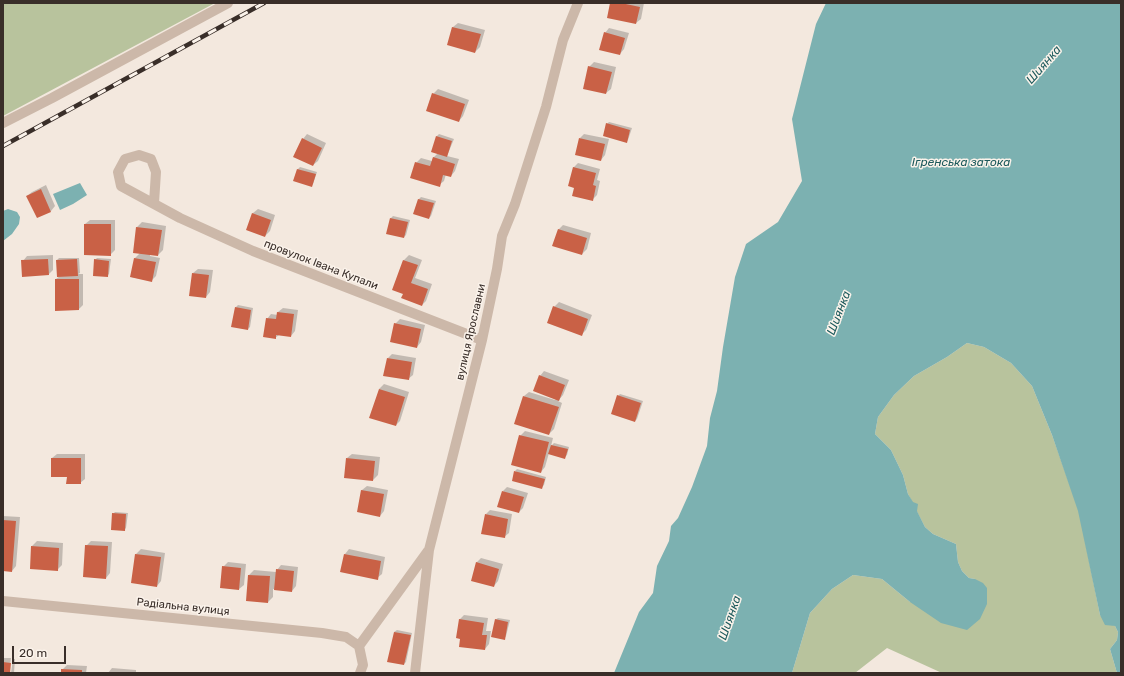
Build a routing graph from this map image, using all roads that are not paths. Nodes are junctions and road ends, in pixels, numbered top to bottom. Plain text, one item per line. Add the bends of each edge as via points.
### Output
1 (228, 3) edge
2 (578, 3) edge
3 (3, 122) edge
4 (154, 203) junction
5 (482, 340) junction
6 (429, 550) junction
7 (3, 601) edge
8 (358, 646) junction
9 (360, 673) edge
10 (415, 673) edge

1 - 3 street
2 - 5 street, вулиця Ярославни via 563,40 544,114 502,236
4 - 4 street, провулок Івана Купали via 121,186 118,172 125,159 139,155 151,159 156,172
4 - 5 street, провулок Івана Купали via 180,218 253,251
5 - 6 street, вулиця Ярославни
6 - 8 street
6 - 10 street, вулиця Ярославни
7 - 8 street, Радіальна вулиця via 346,637
8 - 9 street via 363,665

